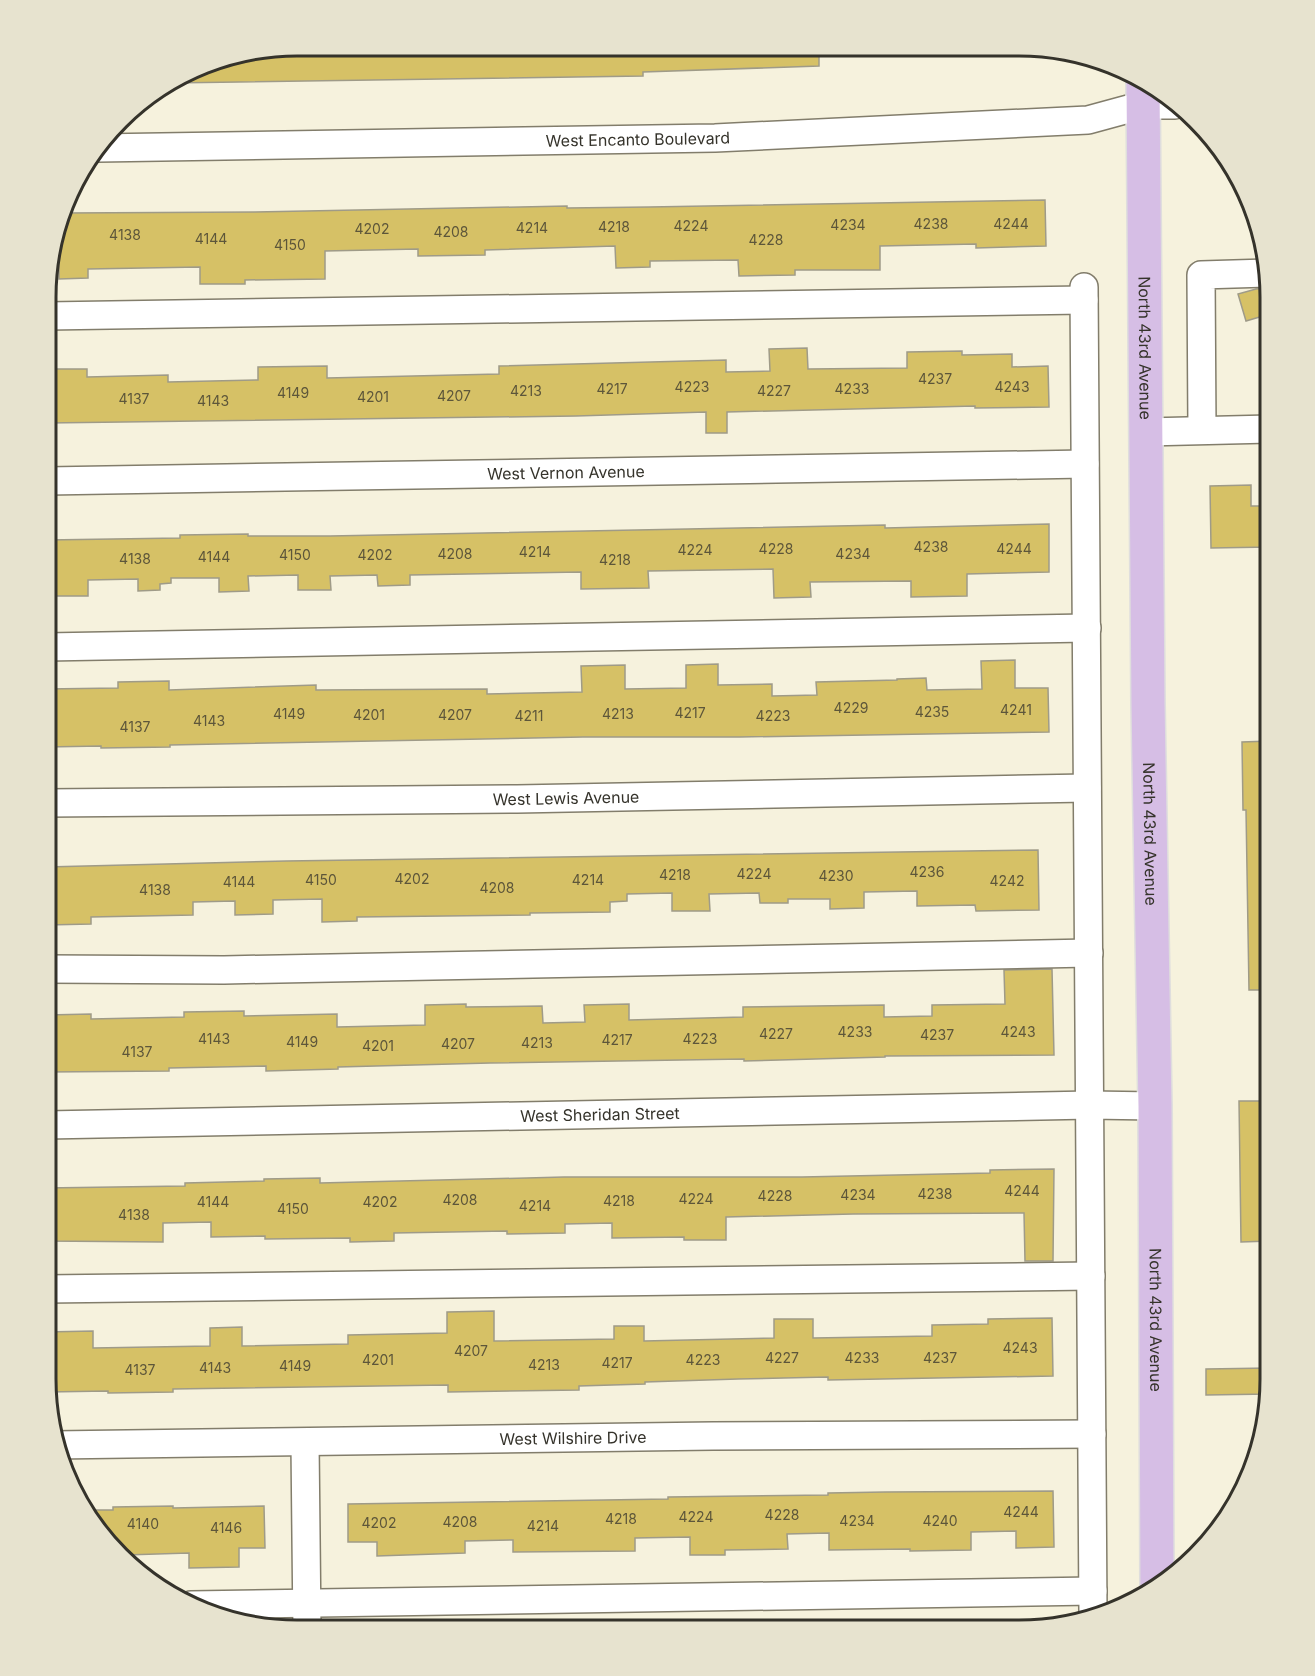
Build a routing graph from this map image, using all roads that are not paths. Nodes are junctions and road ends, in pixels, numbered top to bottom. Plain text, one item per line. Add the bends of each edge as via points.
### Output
1 (1154, 97) edge
2 (107, 148) edge
3 (1258, 273) edge
4 (56, 316) edge
5 (1260, 429) edge
6 (1202, 430) junction
7 (1146, 432) junction
8 (1085, 464) junction
9 (56, 481) edge
10 (1087, 627) junction
11 (56, 647) edge
12 (1088, 788) junction
13 (56, 803) edge
14 (1089, 953) junction
15 (56, 969) edge
16 (1090, 1105) junction
17 (1155, 1106) junction
18 (56, 1125) edge
19 (1091, 1276) junction
20 (56, 1289) edge
21 (1092, 1434) junction
22 (305, 1443) junction
23 (65, 1445) edge
24 (1157, 1577) edge
25 (1093, 1602) edge
26 (307, 1603) junction
27 (211, 1605) edge
28 (307, 1620) edge

1 - 2 street, West Encanto Boulevard via 1088,120 715,138
1 - 7 main road, North 43rd Avenue
3 - 6 street via 1201,275
4 - 8 street via 1084,293
5 - 6 street
6 - 7 street
7 - 17 main road, North 43rd Avenue
8 - 9 street, West Vernon Avenue
8 - 10 street
10 - 11 street
10 - 12 street
12 - 13 street, West Lewis Avenue
12 - 14 street
14 - 15 street via 236,970
14 - 16 street
16 - 17 street, West Sheridan Street
16 - 18 street, West Sheridan Street
16 - 19 street
17 - 24 main road, North 43rd Avenue
19 - 20 street
19 - 21 street
21 - 22 street, West Wilshire Drive
21 - 25 street
22 - 23 street, West Wilshire Drive
22 - 26 street
25 - 26 street
26 - 27 street
26 - 28 street

